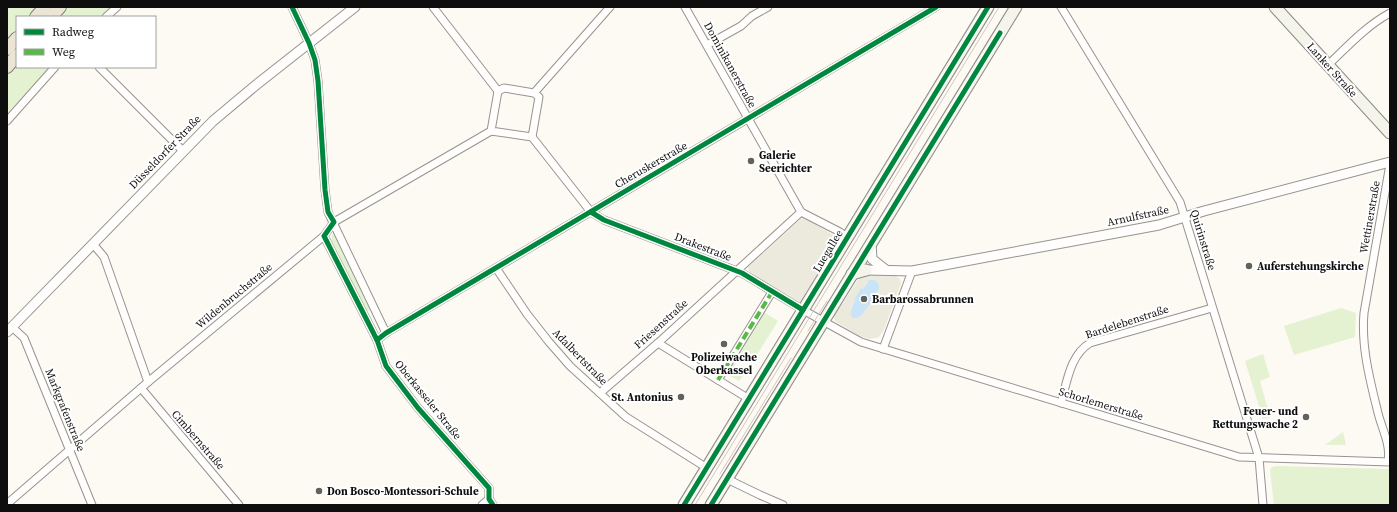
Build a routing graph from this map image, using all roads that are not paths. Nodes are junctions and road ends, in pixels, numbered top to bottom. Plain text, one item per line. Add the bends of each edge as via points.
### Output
1 (45, 7) edge
2 (60, 7) edge
3 (117, 7) edge
4 (292, 7) edge
5 (355, 7) edge
6 (433, 7) edge
7 (610, 7) edge
8 (685, 7) edge
9 (768, 7) edge
10 (936, 7) edge
11 (1016, 7) edge
12 (1061, 7) edge
13 (1275, 7) edge
14 (986, 8) edge
15 (1390, 13) edge
16 (37, 16) edge
17 (52, 16) edge
18 (107, 16) edge
19 (16, 39) edge
20 (309, 43) junction
21 (707, 45) junction
22 (7, 49) edge
23 (16, 56) edge
24 (1328, 65) junction
25 (7, 67) edge
26 (54, 68) edge
27 (100, 68) edge
28 (498, 91) junction
29 (534, 93) junction
30 (748, 120) junction
31 (7, 121) edge
32 (491, 131) junction
33 (1390, 134) edge
34 (532, 137) junction
35 (183, 151) junction
36 (1390, 163) edge
37 (591, 212) junction
38 (801, 212) junction
39 (1185, 218) junction
40 (334, 222) junction
41 (324, 236) junction
42 (846, 240) junction
43 (870, 243) junction
44 (93, 244) junction
45 (496, 268) junction
46 (735, 270) junction
47 (866, 270) joint
48 (886, 270) junction
49 (912, 271) junction
50 (852, 274) junction
51 (772, 292) junction
52 (1212, 308) junction
53 (803, 310) junction
54 (819, 320) junction
55 (9, 329) edge
56 (386, 333) junction
57 (377, 340) junction
58 (658, 343) junction
59 (883, 349) junction
60 (718, 380) junction
61 (148, 382) junction
62 (140, 388) junction
63 (600, 393) junction
64 (749, 399) junction
65 (1061, 403) junction
66 (69, 450) junction
67 (1259, 458) junction
68 (1389, 461) edge
69 (707, 468) junction
70 (727, 479) junction
71 (16, 497) junction
72 (491, 502) edge
73 (7, 504) edge
74 (17, 505) edge
75 (92, 505) edge
76 (240, 505) edge
77 (482, 505) edge
78 (684, 505) edge
79 (711, 505) edge
80 (783, 505) edge
81 (1263, 505) edge

1 - 16 highway
2 - 17 highway
3 - 18 street
4 - 20 street
5 - 20 street, Düsseldorfer Straße
6 - 28 street
7 - 29 street
8 - 21 street, Dominikanerstraße
9 - 21 street
10 - 30 street, Cheruskerstraße
11 - 43 main road
12 - 39 street, Quirinstraße via 1178,197
13 - 24 main road, Lanker Straße
14 - 42 main road, Luegallee
15 - 24 street via 1364,31
19 - 22 highway
20 - 35 street, Düsseldorfer Straße via 231,104
20 - 40 street via 318,81 328,212
21 - 30 street, Dominikanerstraße
23 - 25 highway
24 - 33 main road, Lanker Straße
26 - 31 street
27 - 35 street
28 - 29 street via 504,88
28 - 32 street
29 - 34 street via 539,97
30 - 37 street, Cheruskerstraße
30 - 38 street, Dominikanerstraße
32 - 34 street
32 - 40 street, Wildenbruchstraße
34 - 37 street, Drakestraße
35 - 44 street, Düsseldorfer Straße
36 - 39 street, Arnulfstraße
36 - 68 street, Wettinerstraße via 1363,327 1364,350 1389,449
37 - 45 street, Cheruskerstraße
37 - 46 street, Drakestraße via 604,220
38 - 42 street via 840,232
38 - 46 street, Friesenstraße
39 - 49 street, Arnulfstraße
39 - 52 street, Quirinstraße
40 - 41 street, Wildenbruchstraße
40 - 56 street
41 - 57 street, Oberkasseler Straße
41 - 61 street, Wildenbruchstraße
42 - 53 main road, Luegallee
43 - 48 street via 872,259
43 - 50 main road
44 - 55 street, Düsseldorfer Straße
44 - 61 street via 104,257
45 - 56 street, Cheruskerstraße
45 - 63 street, Adalbertstraße via 548,342
46 - 51 street, Drakestraße
46 - 58 street, Friesenstraße
47 - 48 street, Arnulfstraße
47 - 50 main road
48 - 49 street, Arnulfstraße
49 - 59 street
50 - 54 main road
51 - 53 street, Drakestraße
51 - 60 street
52 - 65 street, Bardelebenstraße via 1090,343 1074,360
52 - 67 street, Quirinstraße
53 - 54 street, Drakestraße
53 - 64 main road, Luegallee
54 - 59 street, Schorlemerstraße via 861,342
54 - 70 main road
55 - 66 street, Markgrafenstraße via 24,338
56 - 57 street, Cheruskerstraße
57 - 72 street, Oberkasseler Straße via 386,366 418,408 489,488
58 - 60 street
58 - 63 street, Friesenstraße
59 - 65 street, Schorlemerstraße
60 - 64 street
61 - 62 street, Wildenbruchstraße
62 - 66 street, Wildenbruchstraße
62 - 76 street, Cimbernstraße
63 - 69 street, Adalbertstraße via 626,417
64 - 69 main road, Luegallee
65 - 67 street, Schorlemerstraße via 1239,457
66 - 71 street, Wildenbruchstraße
66 - 75 street, Markgrafenstraße
67 - 68 street, Schorlemerstraße
67 - 81 street, Quirinstraße
69 - 78 main road, Luegallee
70 - 79 main road
70 - 80 street
71 - 73 street, Wildenbruchstraße
71 - 74 street
72 - 77 street

